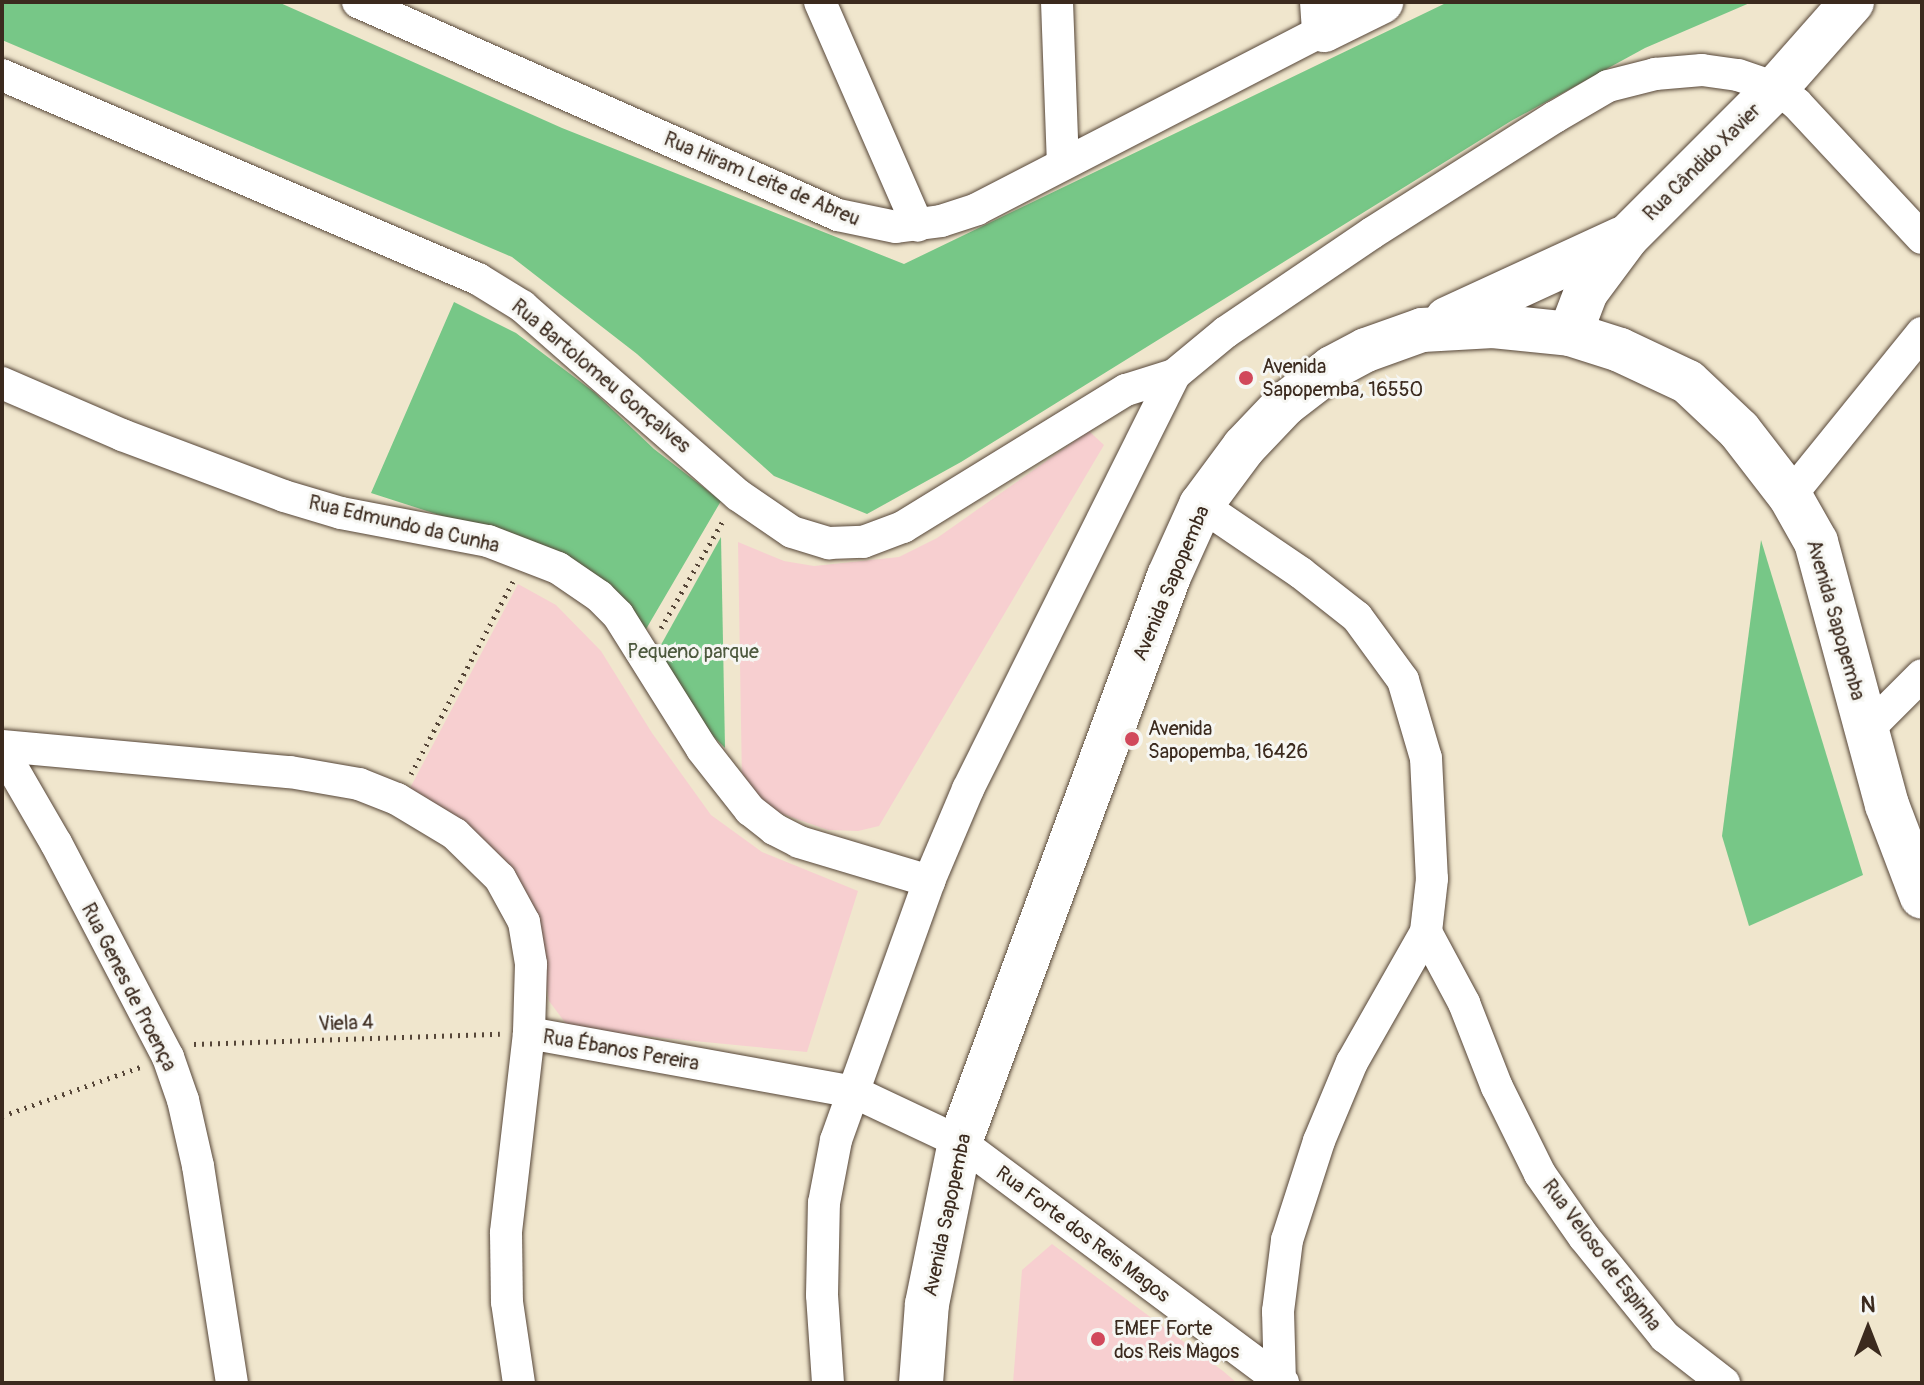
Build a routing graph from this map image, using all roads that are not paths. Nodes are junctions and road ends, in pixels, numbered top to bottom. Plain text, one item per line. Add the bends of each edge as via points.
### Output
1 (358, 2) edge
2 (820, 2) edge
3 (1057, 2) edge
4 (1381, 2) edge
5 (1852, 2) edge
6 (1323, 16) edge
7 (2, 75) edge
8 (1776, 88) junction
9 (1063, 164) junction
10 (918, 226) junction
11 (1627, 237) junction
12 (1922, 238) edge
13 (1422, 330) junction
14 (1922, 333) edge
15 (1570, 334) junction
16 (1174, 375) junction
17 (2, 383) edge
18 (1790, 496) junction
19 (1201, 505) junction
20 (1922, 675) edge
21 (1868, 729) junction
22 (2, 748) edge
23 (929, 881) junction
24 (1922, 897) edge
25 (1426, 932) junction
26 (529, 1033) junction
27 (854, 1092) junction
28 (960, 1142) junction
29 (1281, 1382) edge
30 (232, 1383) edge
31 (519, 1383) edge
32 (828, 1383) edge
33 (921, 1383) edge
34 (1724, 1383) edge

1 - 10 street, Rua Hiram Leite de Abreu via 838,215 872,225
2 - 10 street
3 - 9 street
4 - 6 main road, Rua Hiram Leite de Abreu
5 - 8 main road, Rua Cândido Xavier
6 - 9 street, Rua Hiram Leite de Abreu
7 - 16 street, Rua Bartolomeu Gonçalves via 478,279 522,306 738,495 792,532 829,543 863,542 903,527 1126,390
8 - 11 main road, Rua Cândido Xavier
8 - 12 street
8 - 16 street via 1702,70 1608,86 1372,233 1226,332
9 - 10 street, Rua Hiram Leite de Abreu via 977,209
11 - 13 main road
11 - 15 main road, Rua Cândido Xavier via 1586,292
13 - 15 main road, Avenida Sapopemba via 1493,326
13 - 19 main road, Avenida Sapopemba via 1332,368 1285,404 1244,447
14 - 18 street
15 - 18 main road, Avenida Sapopemba via 1620,350 1688,382 1739,430
16 - 23 street via 996,733
17 - 23 street, Rua Edmundo da Cunha via 284,496 341,513 488,541 558,568 618,615 702,749 750,810 799,842
18 - 21 main road, Avenida Sapopemba via 1816,542
19 - 25 street via 1357,617 1403,680 1426,758 1432,879
19 - 28 main road, Avenida Sapopemba via 1164,591
20 - 21 street
21 - 24 main road, Avenida Sapopemba via 1887,805
22 - 26 street, Rua Ébanos Pereira via 290,772 359,784 397,799 455,834 500,878 524,922 531,964
22 - 30 street, Rua Genes de Proença via 168,1057 198,1166
23 - 27 street
25 - 29 street via 1352,1062 1287,1240 1278,1311
25 - 34 street, Rua Veloso de Espinha via 1464,1003 1540,1174 1665,1337
26 - 27 street, Rua Ébanos Pereira
26 - 31 street via 506,1233 507,1302
27 - 28 street, Rua Ébanos Pereira
27 - 32 street via 836,1140 824,1203 822,1295
28 - 29 street, Rua Forte dos Reis Magos
28 - 33 main road, Avenida Sapopemba via 927,1304

